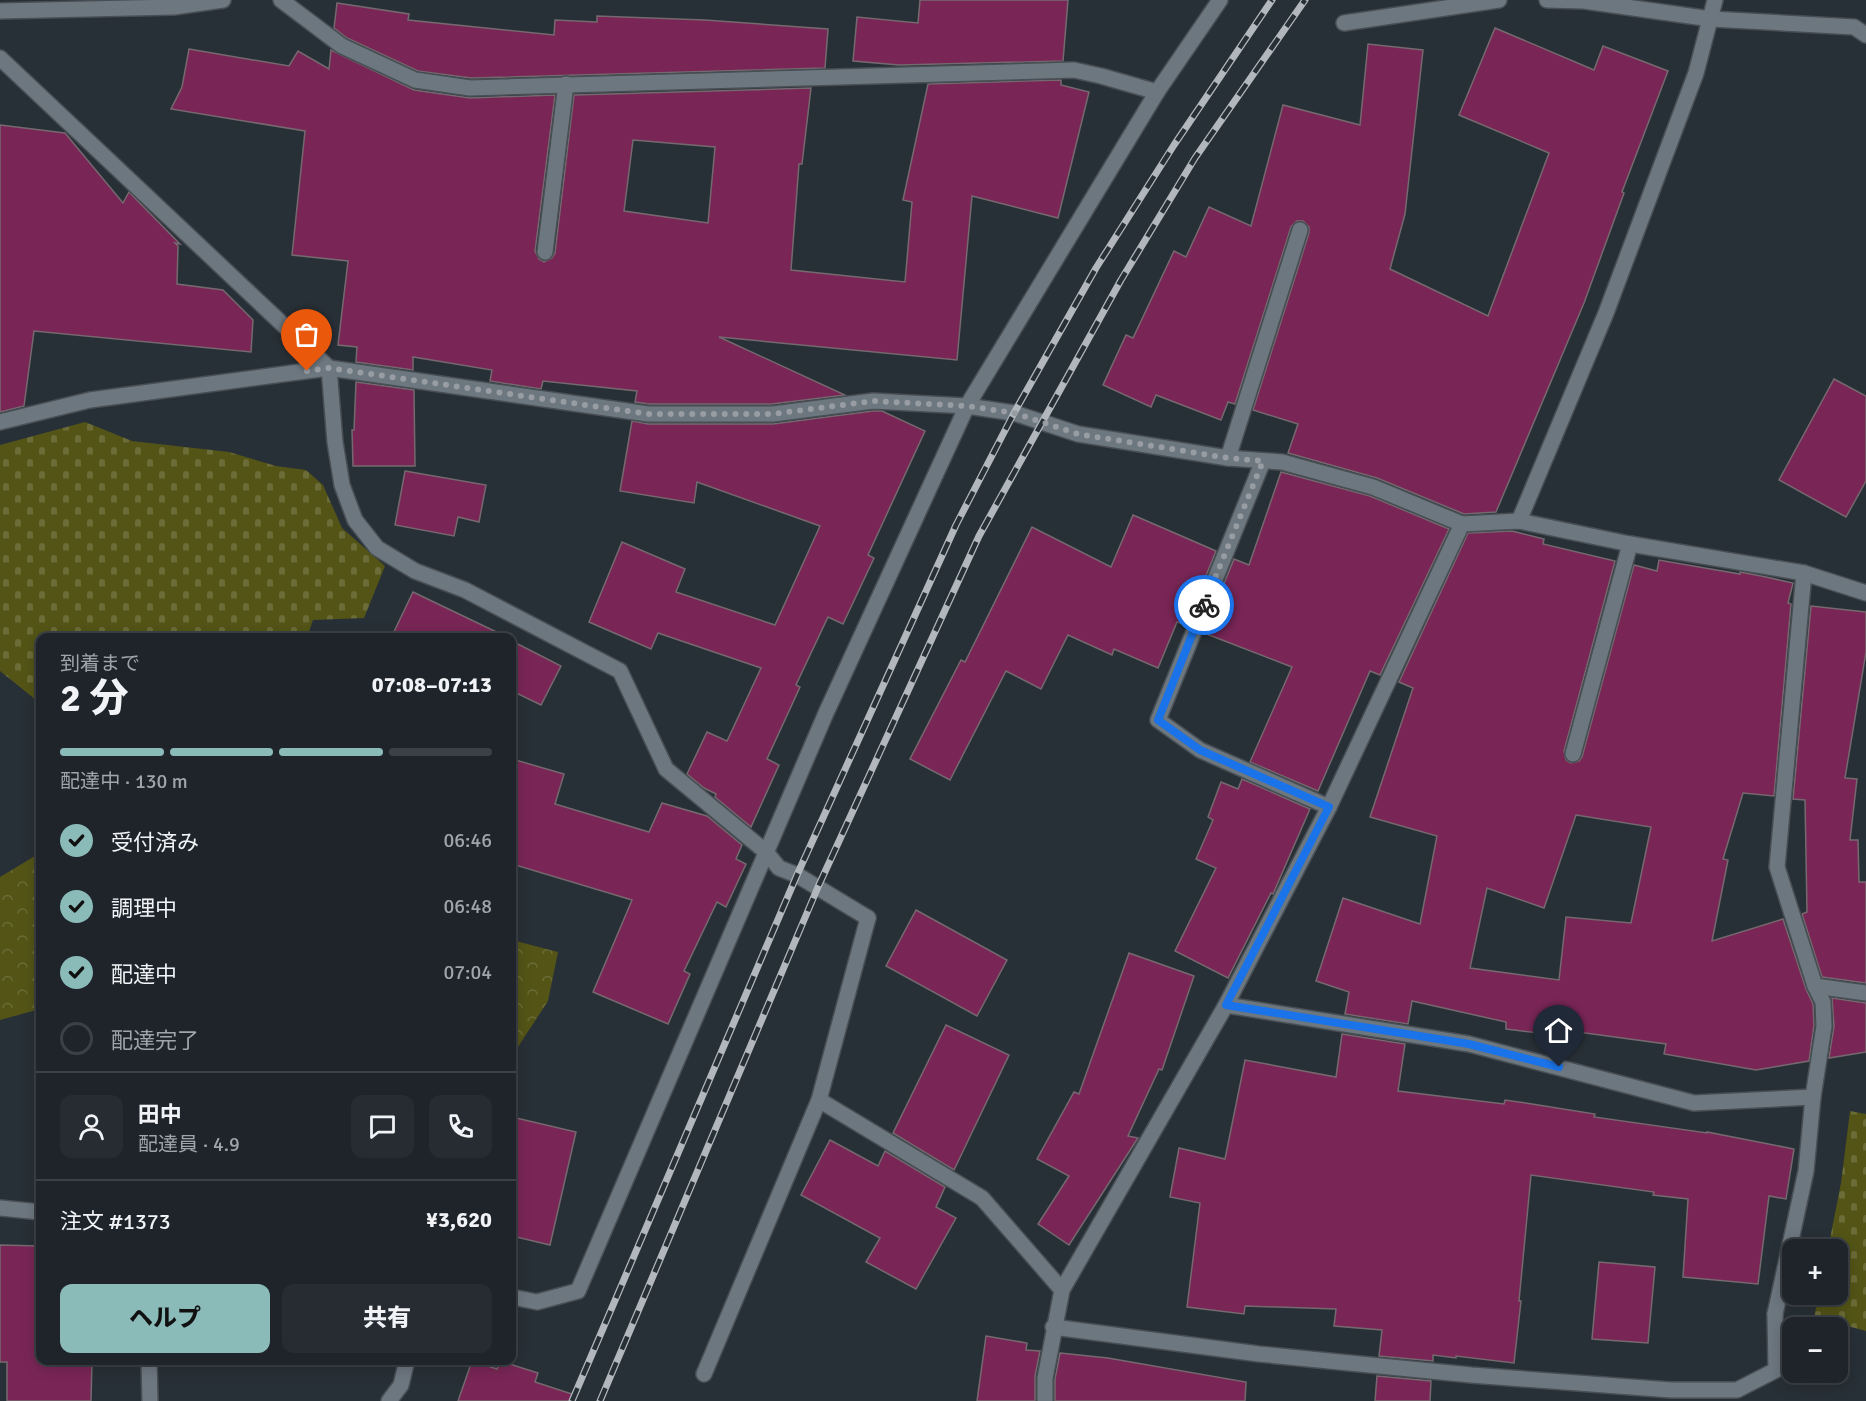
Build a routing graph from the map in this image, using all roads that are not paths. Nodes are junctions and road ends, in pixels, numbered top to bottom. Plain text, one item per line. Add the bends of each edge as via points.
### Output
1 (223, 0) edge
2 (281, 0) edge
3 (1220, 0) edge
4 (1499, 0) edge
5 (1547, 0) edge
6 (1715, 0) edge
7 (0, 11) edge
8 (1711, 19) junction
9 (1344, 23) dead end
10 (1866, 35) edge
11 (0, 58) edge
12 (566, 84) junction
13 (1157, 92) junction
14 (1300, 230) dead end
15 (545, 252) dead end
16 (329, 368) junction
17 (967, 406) junction
18 (0, 423) edge
19 (1228, 458) junction
20 (1263, 461) junction
21 (1519, 521) junction
22 (1462, 524) junction
23 (1630, 544) junction
24 (1804, 573) junction
25 (1866, 593) edge
26 (1573, 754) dead end
27 (1329, 807) junction
28 (766, 852) junction
29 (1815, 986) junction
30 (1866, 993) edge
31 (1226, 1005) junction
32 (1813, 1097) junction
33 (819, 1100) junction
34 (0, 1208) edge
35 (36, 1212) edge
36 (1062, 1290) junction
37 (516, 1299) edge
38 (1053, 1327) junction
39 (149, 1365) edge
40 (406, 1365) edge
41 (704, 1374) dead end
42 (150, 1401) edge
43 (389, 1401) edge
44 (1045, 1401) edge

1 - 7 street via 174,7
2 - 12 street via 342,46 415,80 470,88
3 - 13 street
4 - 9 street
5 - 8 street via 1584,1
6 - 8 street
8 - 10 street via 1854,27
8 - 21 street via 1696,74 1610,303
11 - 16 street
12 - 13 street via 1074,70
12 - 15 street
13 - 17 street
14 - 19 street
16 - 17 street via 648,414 773,414 873,401
16 - 18 street via 90,400
16 - 28 street via 342,485 355,520 377,548 415,572 465,590 620,671 666,769
17 - 19 street via 1014,413 1078,434
17 - 28 street
19 - 20 street
20 - 22 street via 1282,462 1373,487
20 - 27 street via 1158,720 1200,750
21 - 22 street
21 - 23 street
22 - 27 street
23 - 24 street
23 - 26 street
24 - 25 street
24 - 29 street via 1777,867
27 - 31 street
28 - 33 street via 779,868 868,918
28 - 37 street via 578,1291 537,1302
29 - 30 street
29 - 32 street via 1823,1002 1824,1026
31 - 32 street via 1469,1044 1695,1102
31 - 36 street
32 - 38 street via 1806,1171 1775,1314 1776,1370 1737,1390 1671,1390 1471,1375 1259,1354
33 - 36 street via 982,1198
33 - 41 street
34 - 35 street
36 - 38 street
38 - 44 street
39 - 42 street
40 - 43 street via 401,1385

